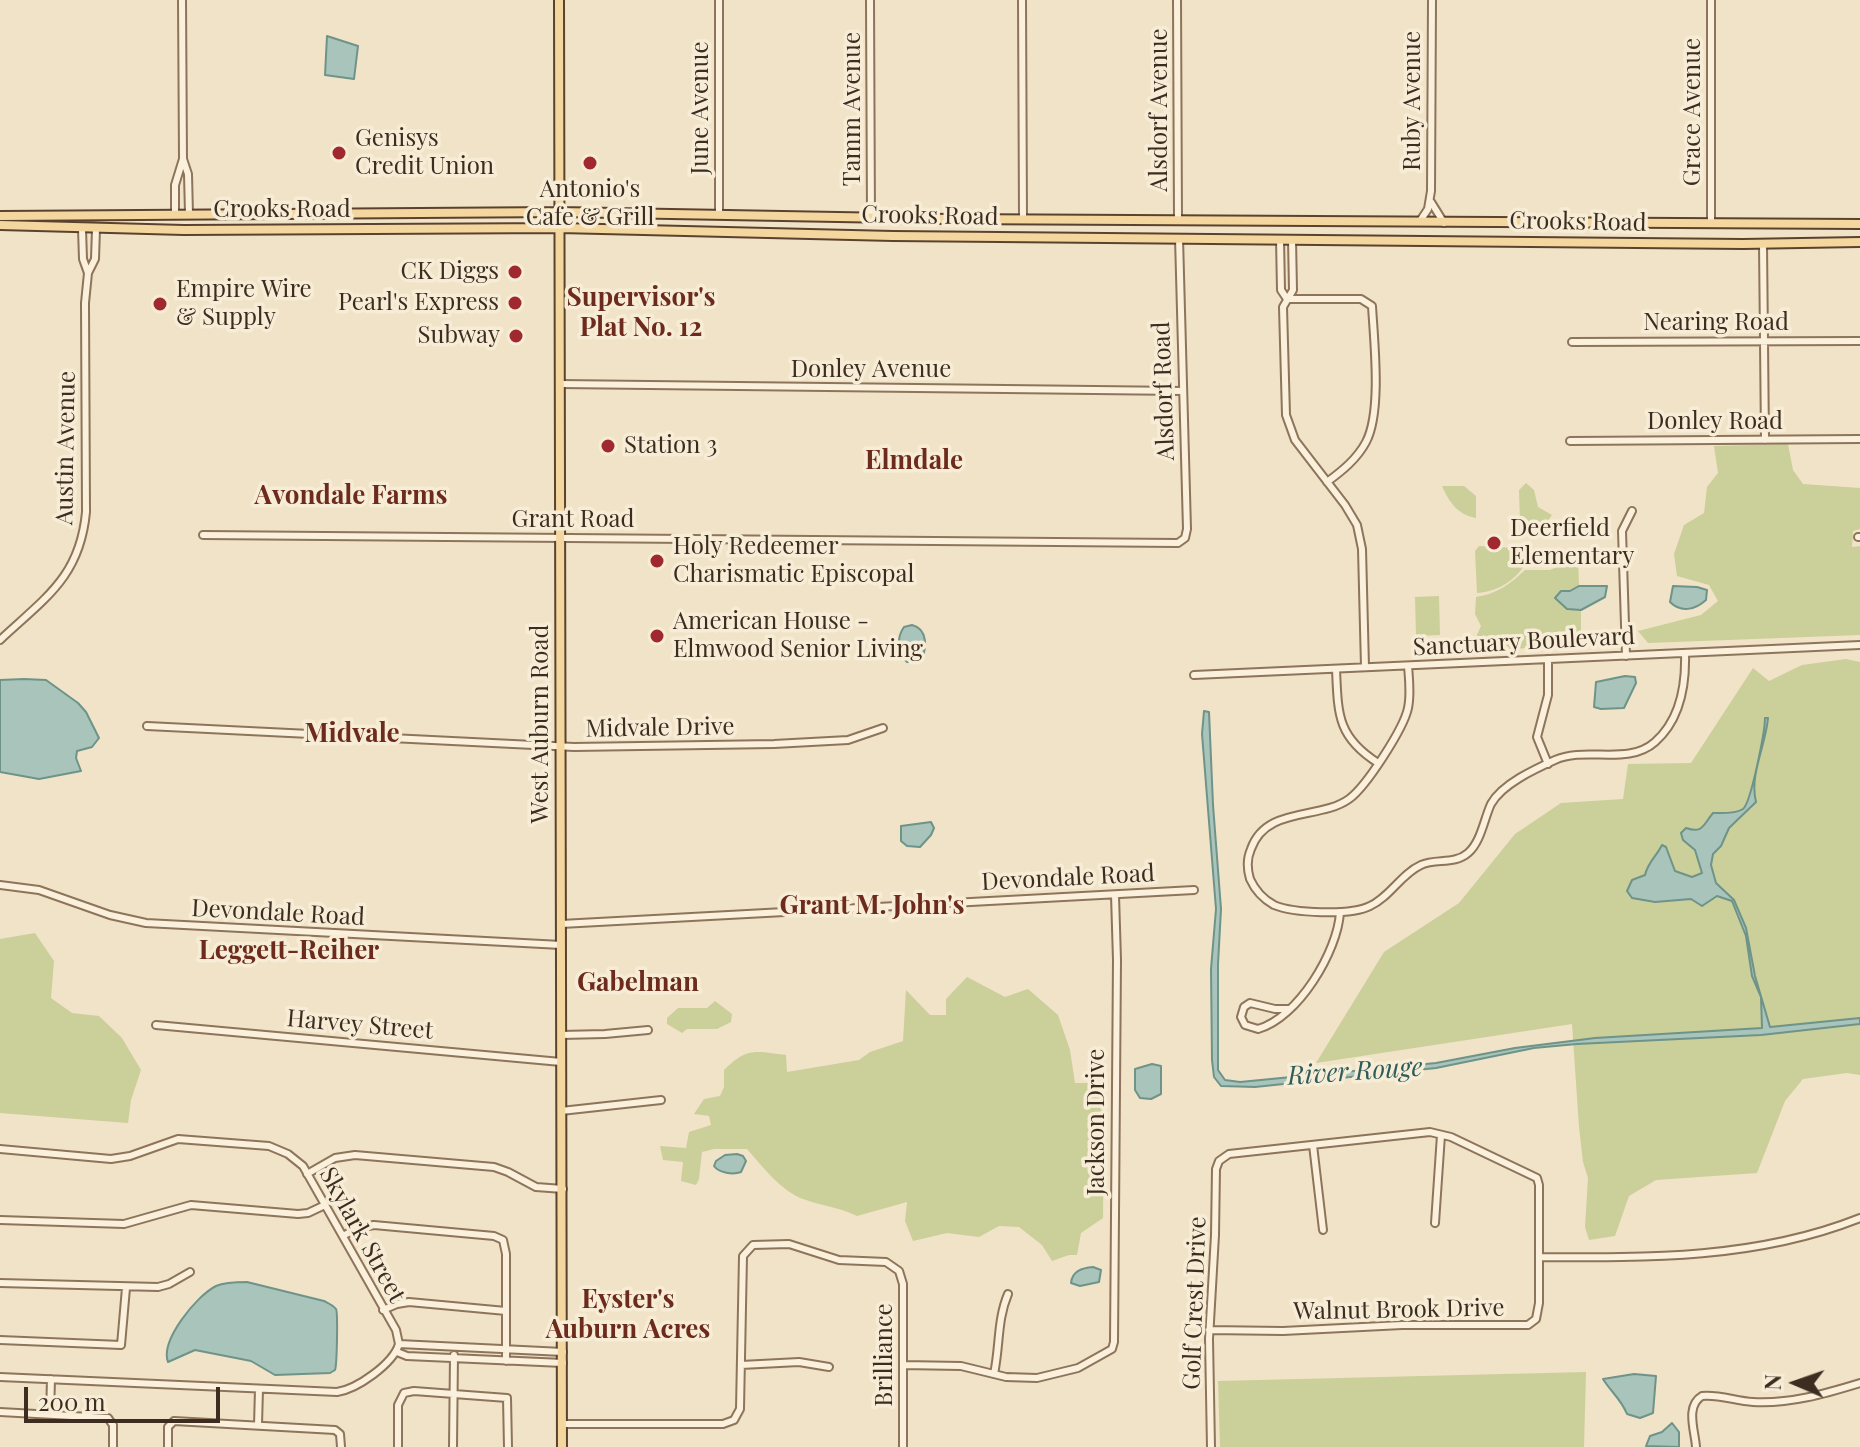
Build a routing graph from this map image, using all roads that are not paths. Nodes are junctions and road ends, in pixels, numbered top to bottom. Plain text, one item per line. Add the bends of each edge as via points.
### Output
1 (182, 0) edge
2 (559, 0) edge
3 (719, 0) edge
4 (870, 0) edge
5 (1022, 0) edge
6 (1177, 0) edge
7 (1432, 0) edge
8 (1711, 0) edge
9 (183, 159) junction
10 (1431, 202) junction
11 (528, 212) junction
12 (560, 212) junction
13 (599, 212) junction
14 (392, 213) junction
15 (98, 214) junction
16 (175, 214) junction
17 (189, 214) junction
18 (245, 214) junction
19 (719, 215) junction
20 (0, 216) edge
21 (778, 217) junction
22 (871, 218) junction
23 (1023, 219) junction
24 (1115, 220) junction
25 (1178, 220) junction
26 (1331, 222) junction
27 (1418, 223) junction
28 (1444, 223) junction
29 (1711, 223) junction
30 (1767, 224) junction
31 (1860, 224) edge
32 (0, 225) edge
33 (521, 228) junction
34 (560, 228) junction
35 (82, 229) junction
36 (96, 229) junction
37 (590, 229) junction
38 (174, 230) junction
39 (235, 230) junction
40 (380, 230) junction
41 (708, 231) junction
42 (770, 233) junction
43 (1015, 237) junction
44 (1105, 237) junction
45 (1179, 238) junction
46 (1280, 239) junction
47 (1292, 239) junction
48 (1321, 239) junction
49 (1428, 240) junction
50 (1860, 242) edge
51 (1708, 244) junction
52 (1763, 244) junction
53 (88, 273) junction
54 (1287, 299) junction
55 (1764, 341) junction
56 (1860, 341) edge
57 (1572, 342) dead end
58 (560, 384) junction
59 (1183, 391) junction
60 (1860, 439) edge
61 (1765, 440) junction
62 (1570, 441) dead end
63 (1327, 482) junction
64 (1632, 511) dead end
65 (203, 535) dead end
66 (560, 537) junction
67 (1182, 541) joint
68 (0, 640) edge
69 (1859, 646) edge
70 (1685, 653) junction
71 (1626, 656) junction
72 (1548, 659) junction
73 (1408, 666) junction
74 (1365, 667) junction
75 (1336, 669) junction
76 (1194, 675) dead end
77 (147, 726) dead end
78 (883, 728) dead end
79 (561, 747) junction
80 (1378, 763) junction
81 (1548, 764) junction
82 (0, 885) edge
83 (1194, 890) dead end
84 (1115, 895) junction
85 (1340, 912) junction
86 (561, 924) junction
87 (561, 945) junction
88 (1290, 1009) junction
89 (156, 1025) dead end
90 (648, 1030) dead end
91 (561, 1035) junction
92 (561, 1062) junction
93 (661, 1100) dead end
94 (561, 1111) junction
95 (1441, 1135) junction
96 (1313, 1145) junction
97 (0, 1149) edge
98 (307, 1174) junction
99 (563, 1189) junction
100 (325, 1205) junction
101 (1860, 1218) edge
102 (0, 1220) edge
103 (1435, 1223) dead end
104 (1323, 1230) dead end
105 (343, 1236) junction
106 (1539, 1257) junction
107 (190, 1272) dead end
108 (0, 1283) edge
109 (126, 1288) junction
110 (1008, 1294) dead end
111 (383, 1310) junction
112 (506, 1311) junction
113 (1209, 1330) junction
114 (0, 1340) edge
115 (455, 1347) junction
116 (398, 1348) junction
117 (506, 1350) junction
118 (563, 1352) junction
119 (454, 1358) junction
120 (506, 1361) junction
121 (563, 1363) junction
122 (741, 1365) junction
123 (903, 1365) junction
124 (829, 1367) dead end
125 (994, 1374) junction
126 (0, 1377) edge
127 (51, 1379) junction
128 (1860, 1383) edge
129 (259, 1389) junction
130 (452, 1394) junction
131 (0, 1412) edge
132 (50, 1414) junction
133 (562, 1424) junction
134 (258, 1425) junction
135 (113, 1447) edge
136 (168, 1447) edge
137 (341, 1447) edge
138 (398, 1447) edge
139 (453, 1447) edge
140 (508, 1447) edge
141 (562, 1447) edge
142 (903, 1447) edge
143 (1211, 1447) edge
144 (1696, 1447) edge

1 - 9 street
2 - 12 main road, West Auburn Road
3 - 19 street, June Avenue
4 - 22 street, Tamm Avenue
5 - 23 street
6 - 25 street, Alsdorf Avenue
7 - 10 street, Ruby Avenue
8 - 29 street, Grace Avenue
9 - 16 street via 175,185
9 - 17 street
10 - 27 street, Ruby Avenue
10 - 28 street, Ruby Avenue
11 - 12 main road, Crooks Road
11 - 14 main road, Crooks Road
11 - 33 main road
12 - 13 main road, Crooks Road
12 - 34 main road, West Auburn Road
13 - 19 main road, Crooks Road
13 - 37 main road
14 - 18 main road, Crooks Road
14 - 40 main road via 382,219
15 - 16 main road, Crooks Road
15 - 20 main road, Crooks Road
15 - 35 main road via 84,220
16 - 17 main road, Crooks Road
17 - 18 main road, Crooks Road
17 - 38 main road via 186,224
18 - 39 main road via 236,219
19 - 21 main road, Crooks Road
19 - 41 main road via 720,226
21 - 22 main road, Crooks Road
21 - 42 main road
22 - 23 main road, Crooks Road
23 - 24 main road, Crooks Road
23 - 43 main road via 1025,231
24 - 25 main road, Crooks Road
24 - 44 main road via 1105,227
25 - 26 main road, Crooks Road
26 - 27 main road, Crooks Road
26 - 48 main road via 1332,233
27 - 28 main road, Crooks Road
28 - 29 main road, Crooks Road
28 - 49 main road
29 - 30 main road, Crooks Road
29 - 51 main road via 1715,234
30 - 31 main road, Crooks Road
30 - 52 main road via 1761,231
32 - 35 main road, Crooks Road
33 - 34 main road, Crooks Road
33 - 40 main road, Crooks Road
34 - 37 main road, Crooks Road
34 - 58 main road, West Auburn Road
35 - 36 main road, Crooks Road
35 - 53 street, Austin Avenue
36 - 38 main road, Crooks Road
36 - 53 street, Austin Avenue via 95,259
37 - 41 main road, Crooks Road
38 - 39 main road, Crooks Road
39 - 40 main road, Crooks Road
41 - 42 main road, Crooks Road
42 - 43 main road, Crooks Road
43 - 44 main road, Crooks Road
44 - 45 main road, Crooks Road
45 - 46 main road, Crooks Road
45 - 59 street, Alsdorf Road
46 - 47 main road, Crooks Road
46 - 54 street via 1281,290
47 - 48 main road, Crooks Road
47 - 54 street via 1293,290
48 - 49 main road, Crooks Road
49 - 51 main road, Crooks Road
50 - 52 main road, Crooks Road
51 - 52 main road, Crooks Road
52 - 55 street
53 - 68 street, Austin Avenue via 86,512 81,543 63,579
54 - 63 street via 1286,415 1295,440
54 - 63 street via 1361,299 1372,306 1373,424 1357,456
55 - 56 street, Nearing Road
55 - 57 street, Nearing Road
55 - 61 street
58 - 59 street, Donley Avenue
58 - 66 main road, West Auburn Road
59 - 67 street, Alsdorf Road via 1187,529
60 - 61 street, Donley Road
61 - 62 street, Donley Road
63 - 74 street via 1360,535
64 - 71 street via 1622,531
65 - 66 street, Grant Road
66 - 67 street, Grant Road
66 - 79 main road, West Auburn Road
69 - 70 street, Sanctuary Boulevard
70 - 71 street, Sanctuary Boulevard
70 - 81 street via 1683,695 1654,743 1632,753 1571,756
71 - 72 street, Sanctuary Boulevard
72 - 73 street, Sanctuary Boulevard
72 - 81 street via 1548,695 1537,737
73 - 74 street, Sanctuary Boulevard
73 - 80 street via 1406,715
74 - 75 street, Sanctuary Boulevard
75 - 76 street, Sanctuary Boulevard
75 - 80 street via 1343,729
77 - 79 street, Midvale Drive
78 - 79 street, Midvale Drive via 848,740
79 - 86 main road, West Auburn Road
80 - 85 street via 1350,798 1274,823 1250,851 1250,880 1267,901 1282,908
81 - 85 street via 1497,796 1468,853 1424,863 1369,907
82 - 87 street, Devondale Road via 39,890 146,923
83 - 84 street, Devondale Road
84 - 86 street, Devondale Road
84 - 125 street, Jackson Drive via 1114,1342 1091,1363 1058,1375
85 - 88 street via 1335,942
86 - 87 main road, West Auburn Road
87 - 91 main road, West Auburn Road
88 - 88 street via 1258,1029 1245,1025 1241,1017 1250,1003
89 - 92 street, Harvey Street
90 - 91 street
91 - 92 main road, West Auburn Road
92 - 94 main road, West Auburn Road
93 - 94 street
94 - 99 main road, West Auburn Road
95 - 96 street
95 - 103 street
95 - 106 street via 1537,1178
96 - 104 street
96 - 113 street, Golf Crest Drive via 1229,1154 1219,1161
97 - 98 street, Skylark Street via 117,1158 172,1140 211,1140 275,1147 295,1158
98 - 99 street via 335,1158 355,1155 494,1167 536,1187
98 - 100 street, Skylark Street
99 - 118 main road, West Auburn Road
100 - 102 street via 298,1214 191,1205 114,1224
100 - 105 street, Skylark Street
101 - 106 street via 1794,1240 1707,1255
105 - 111 street, Skylark Street
105 - 112 street via 374,1225 499,1237 506,1245
106 - 113 street, Walnut Brook Drive via 1539,1309 1528,1325
107 - 109 street via 164,1286
108 - 109 street
109 - 114 street via 121,1345
110 - 125 street via 999,1318
111 - 112 street via 409,1302
111 - 116 street, Skylark Street via 398,1335
112 - 117 street
113 - 143 street, Golf Crest Drive
115 - 116 street
115 - 117 street
115 - 119 street
116 - 119 street via 407,1356
116 - 129 street via 351,1389
117 - 118 street
117 - 120 street
118 - 121 main road, West Auburn Road
119 - 120 street
119 - 130 street
120 - 121 street
121 - 133 main road, West Auburn Road
122 - 123 street, Brilliance via 743,1258 756,1243 789,1244 839,1260 893,1265 903,1284
122 - 124 street via 799,1362
122 - 133 street via 740,1409 734,1420 723,1424
123 - 125 street via 961,1366
123 - 142 street, Brilliance
126 - 127 street
127 - 129 street
127 - 132 street
128 - 144 street via 1787,1401 1702,1396 1692,1409
129 - 134 street
130 - 138 street via 414,1391 400,1396
130 - 139 street
130 - 140 street via 507,1398
131 - 132 street
132 - 135 street via 108,1418
133 - 141 main road, West Auburn Road
134 - 136 street via 174,1421 168,1427
134 - 137 street via 337,1430

